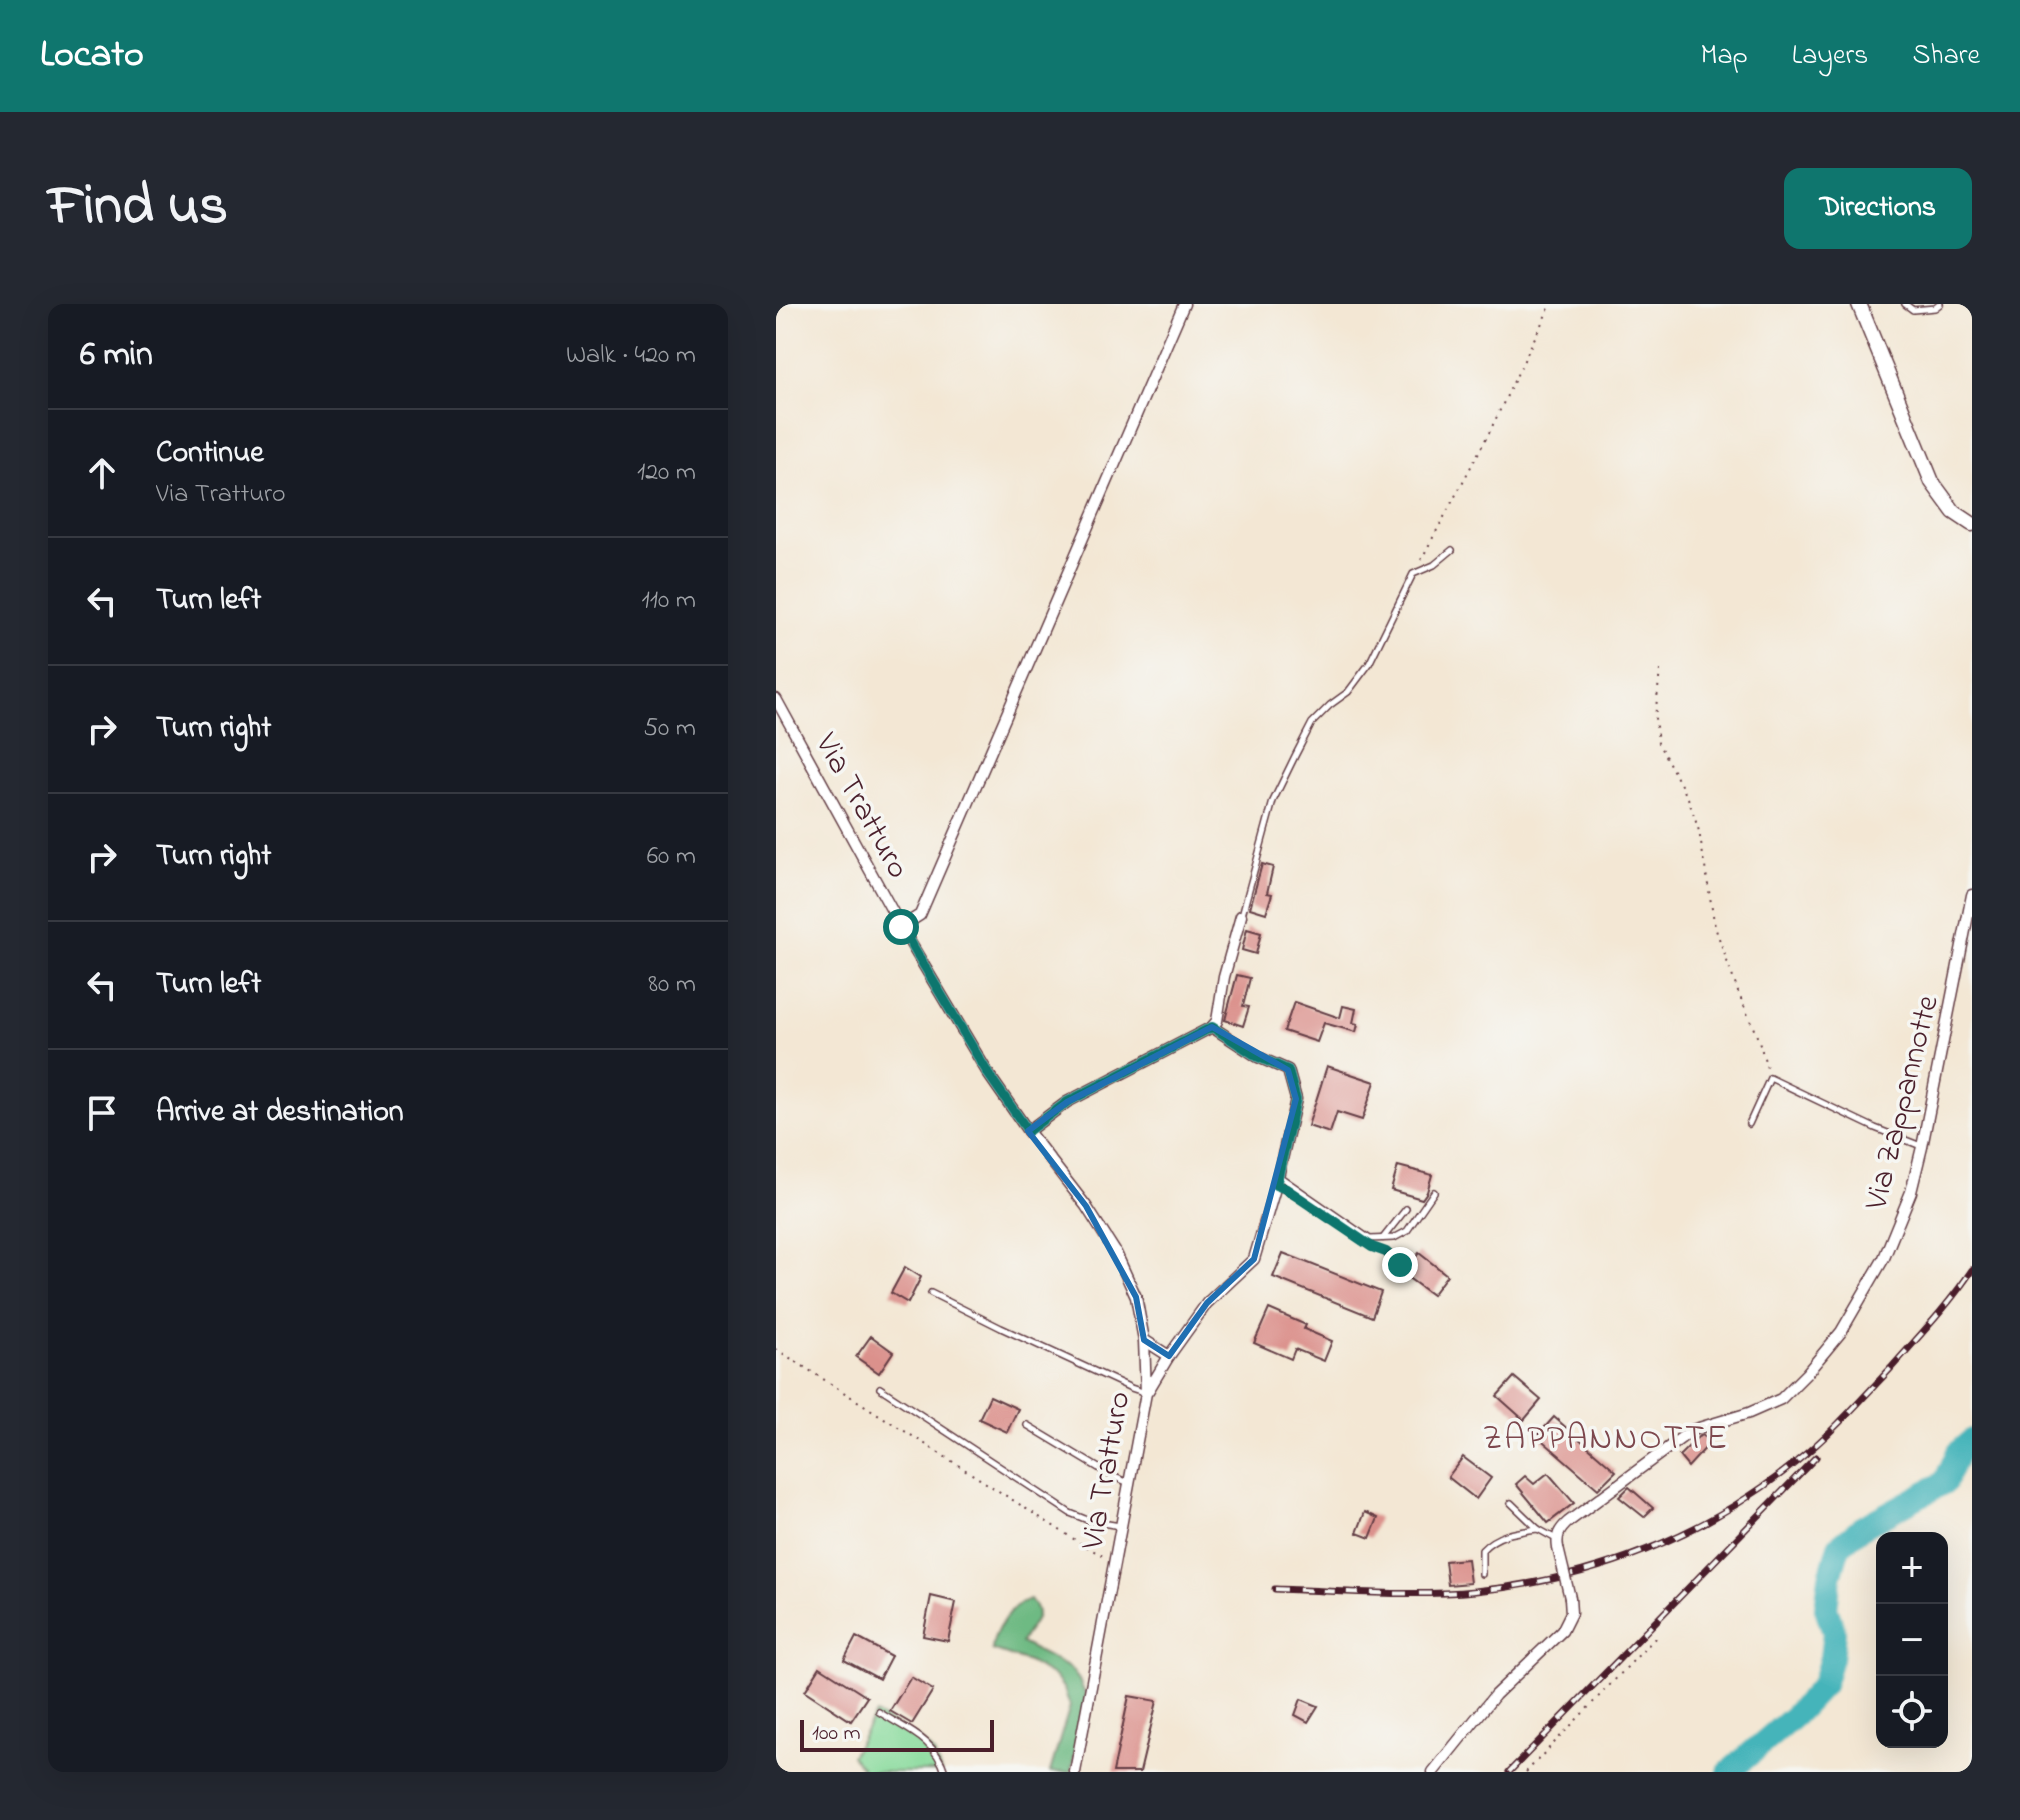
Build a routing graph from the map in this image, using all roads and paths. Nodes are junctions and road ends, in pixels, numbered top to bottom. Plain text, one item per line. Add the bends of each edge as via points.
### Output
1 (1184, 304) edge
2 (1551, 304) edge
3 (1859, 304) edge
4 (1905, 304) edge
5 (1940, 304) edge
6 (1972, 524) edge
7 (1452, 550) dead end
8 (1413, 574) junction
9 (1660, 670) dead end
10 (776, 699) edge
11 (1972, 895) edge
12 (1241, 916) joint
13 (901, 927) junction
14 (1212, 1027) junction
15 (1770, 1078) junction
16 (1749, 1124) dead end
17 (1028, 1131) junction
18 (1922, 1147) junction
19 (1277, 1180) junction
20 (1434, 1192) dead end
21 (1406, 1209) dead end
22 (1382, 1238) junction
23 (1400, 1265) dead end
24 (931, 1293) dead end
25 (1144, 1340) junction
26 (776, 1349) edge
27 (1169, 1356) junction
28 (880, 1388) dead end
29 (1146, 1393) junction
30 (1027, 1425) dead end
31 (1129, 1484) junction
32 (1511, 1503) dead end
33 (1121, 1526) junction
34 (1538, 1529) junction
35 (1557, 1544) junction
36 (1115, 1562) junction
37 (1482, 1574) dead end
38 (1659, 1634) dead end
39 (879, 1712) dead end
40 (945, 1772) edge
41 (1075, 1772) edge
42 (1433, 1772) edge
43 (1526, 1772) edge

1 - 13 street via 920,915
2 - 8 path
3 - 6 main road via 1932,482 1954,512
4 - 5 lane via 1913,310
7 - 8 lane
8 - 12 lane via 1369,664 1348,692 1312,723 1295,756 1273,801
9 - 15 path via 1658,743 1692,809 1715,927
10 - 13 street, Via Tratturo
11 - 18 street, Via Zappannotte
12 - 14 street
13 - 17 street, Via Tratturo
14 - 17 street via 1067,1102
14 - 19 street via 1288,1070 1296,1099
15 - 16 lane
15 - 18 lane
17 - 25 street, Via Tratturo via 1116,1253 1136,1297
18 - 35 street, Via Zappannotte via 1911,1192 1884,1258 1841,1332 1807,1373 1781,1399 1692,1430 1568,1522 1560,1529
19 - 22 lane via 1370,1239
19 - 23 lane
19 - 27 street via 1254,1259 1207,1303
20 - 22 lane via 1407,1231
21 - 22 lane
24 - 29 lane
25 - 27 street
25 - 29 street, Via Tratturo
26 - 36 path
27 - 29 street
28 - 33 lane via 1070,1513
29 - 31 street, Via Tratturo
30 - 31 lane
31 - 33 street, Via Tratturo
32 - 34 lane
33 - 36 street, Via Tratturo
34 - 35 lane
34 - 37 lane via 1490,1541 1482,1550
35 - 42 street, bridge via 1571,1613 1562,1631 1495,1695
36 - 41 street, Via Tratturo
38 - 43 path
39 - 40 lane via 931,1744

